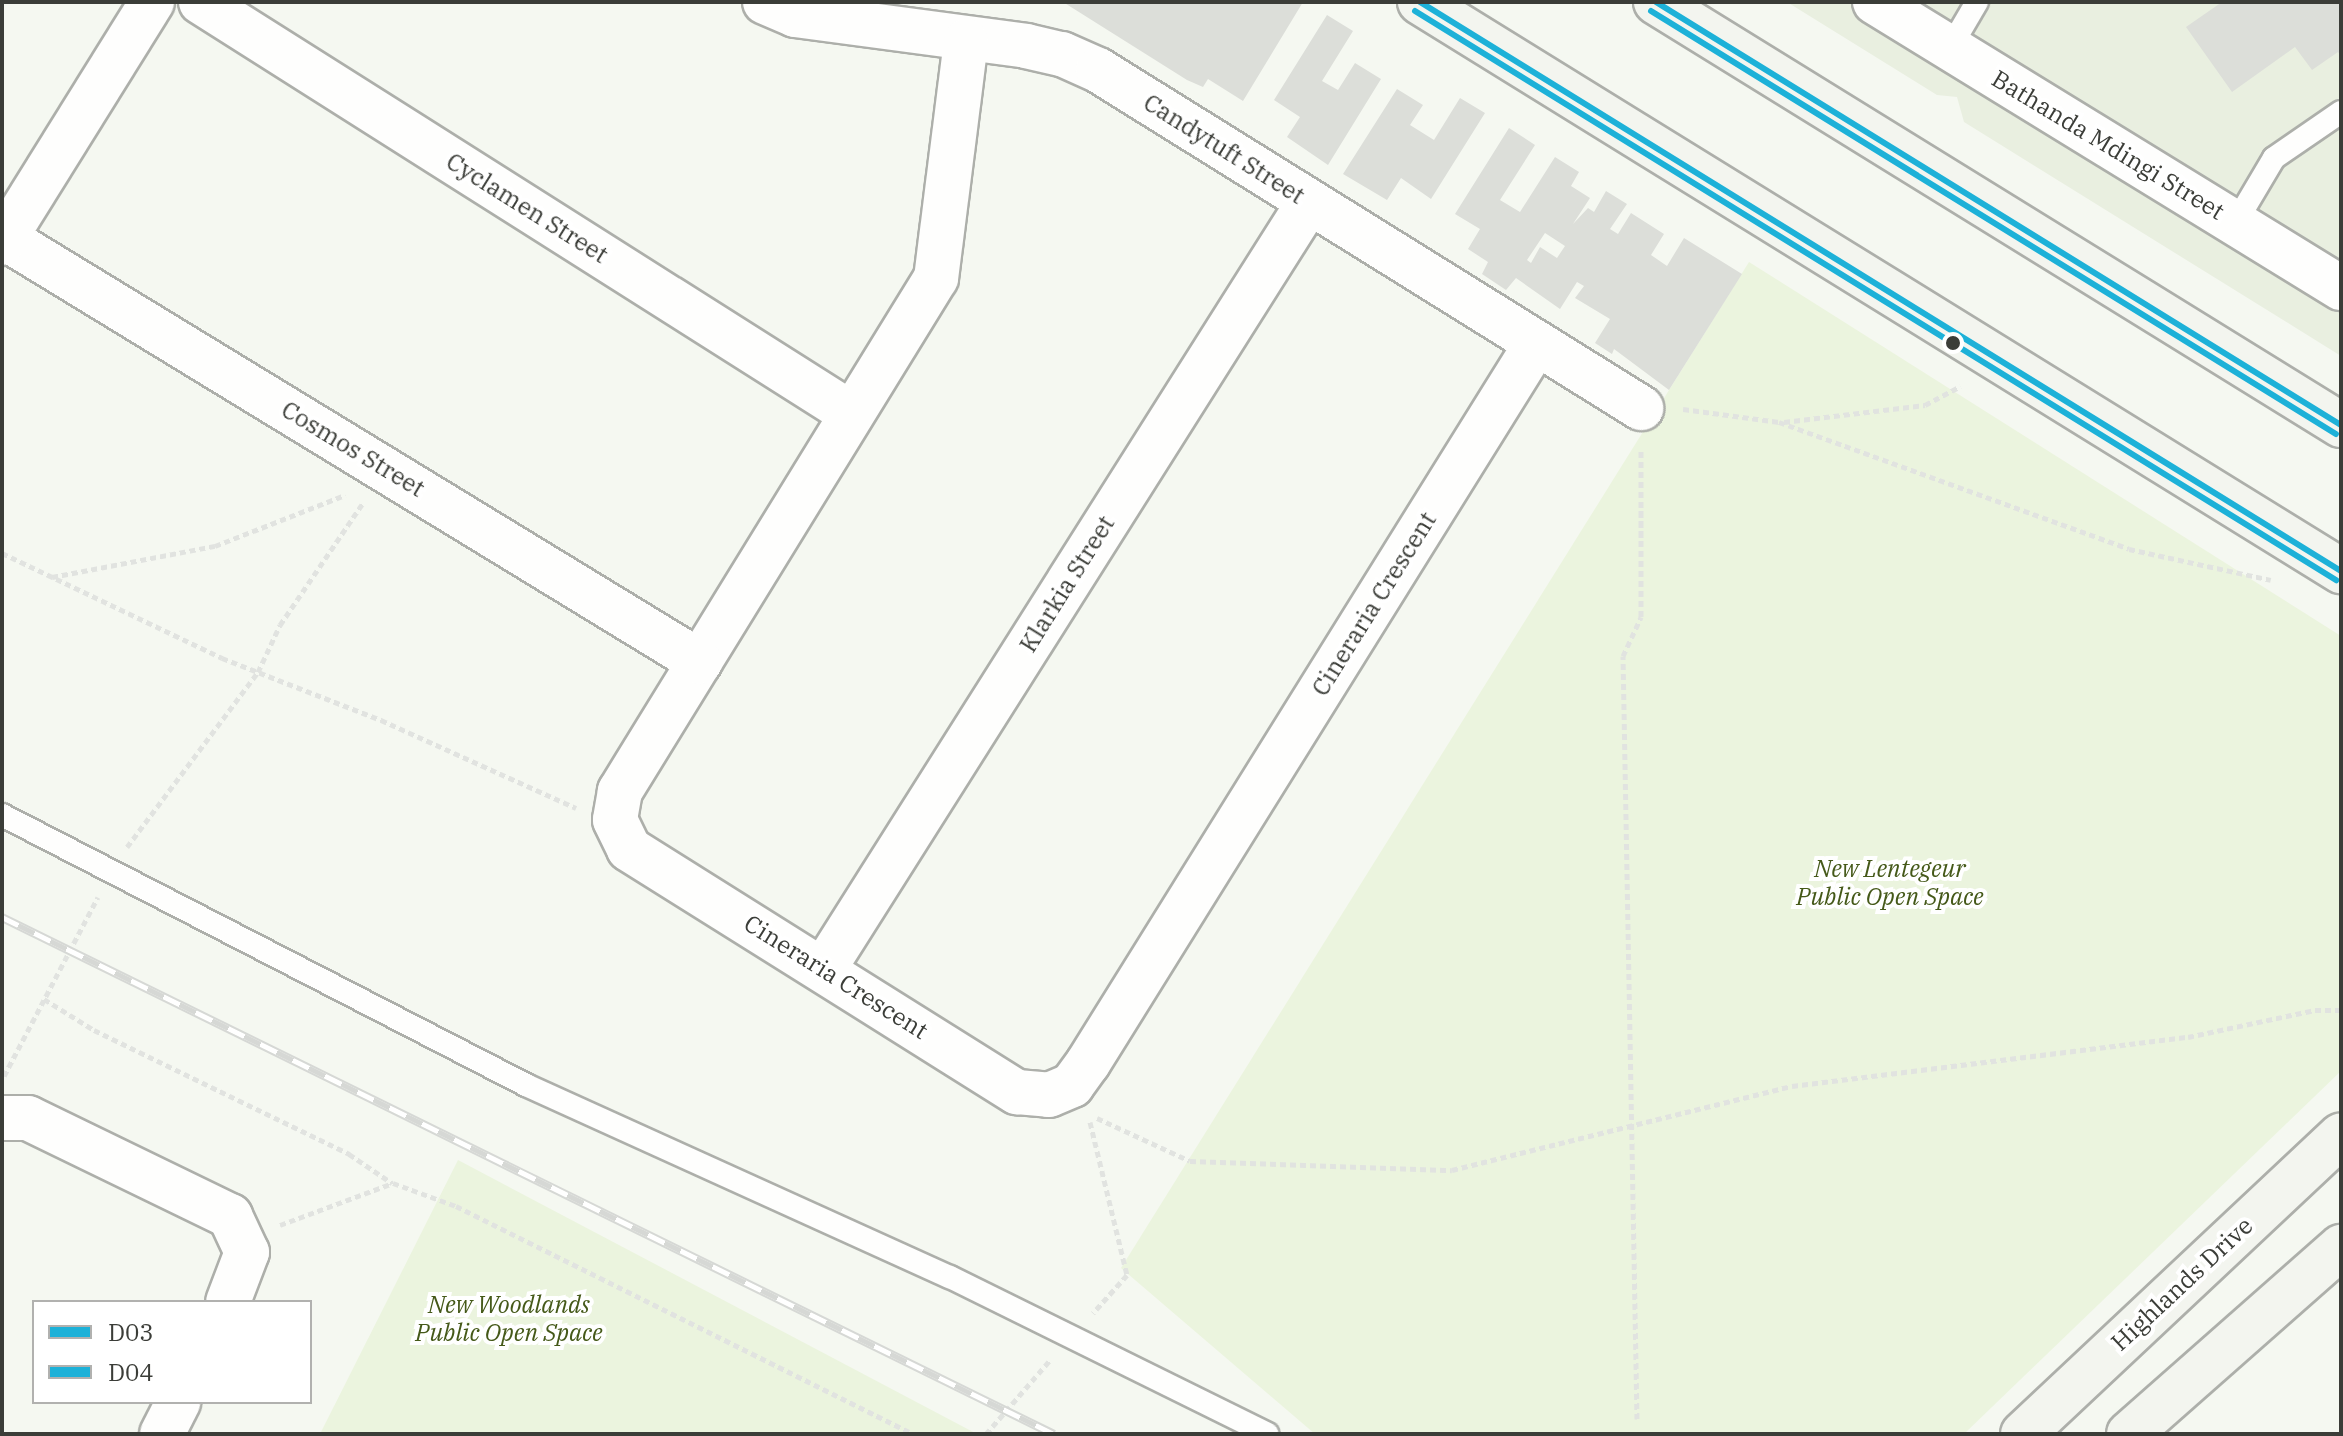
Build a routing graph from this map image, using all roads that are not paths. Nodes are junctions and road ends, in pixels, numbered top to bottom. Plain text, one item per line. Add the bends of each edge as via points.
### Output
1 (152, 2) edge
2 (201, 2) edge
3 (765, 2) edge
4 (1420, 2) edge
5 (1656, 2) edge
6 (1875, 2) edge
7 (1977, 2) edge
8 (966, 41) junction
9 (1950, 48) junction
10 (2341, 112) edge
11 (1309, 202) junction
12 (2236, 222) junction
13 (4, 240) edge
14 (2341, 288) edge
15 (1536, 344) junction
16 (1641, 408) road end
17 (852, 414) junction
18 (2341, 425) edge
19 (2341, 571) edge
20 (700, 662) junction
21 (2, 815) edge
22 (825, 967) junction
23 (2, 1118) edge
24 (2341, 1135) edge
25 (2341, 1247) edge
26 (229, 1300) edge
27 (177, 1404) edge
28 (162, 1434) edge
29 (1267, 1434) edge
30 (2023, 1434) edge
31 (2129, 1434) edge

1 - 13 street
2 - 17 street, Cyclamen Street
3 - 8 street, Candytuft Street via 795,15
4 - 19 main road
5 - 18 main road
6 - 9 street, Bathanda Mdingi Street
7 - 9 lane
8 - 11 street, Candytuft Street via 1026,46 1098,70
8 - 17 street via 936,278
9 - 12 street, Bathanda Mdingi Street
10 - 12 lane via 2274,158
11 - 15 street, Candytuft Street
11 - 22 street, Klarkia Street
12 - 14 street, Bathanda Mdingi Street
13 - 20 street, Cosmos Street
15 - 16 street, Candytuft Street
15 - 22 street, Cineraria Crescent via 1072,1085 1049,1095 1017,1092
17 - 20 street
20 - 22 street, Cineraria Crescent via 620,791 615,820 629,849
21 - 29 lane via 526,1085
23 - 26 street via 28,1118 218,1208 245,1239 245,1266
24 - 30 main road, Highlands Drive
25 - 31 main road
27 - 28 street

